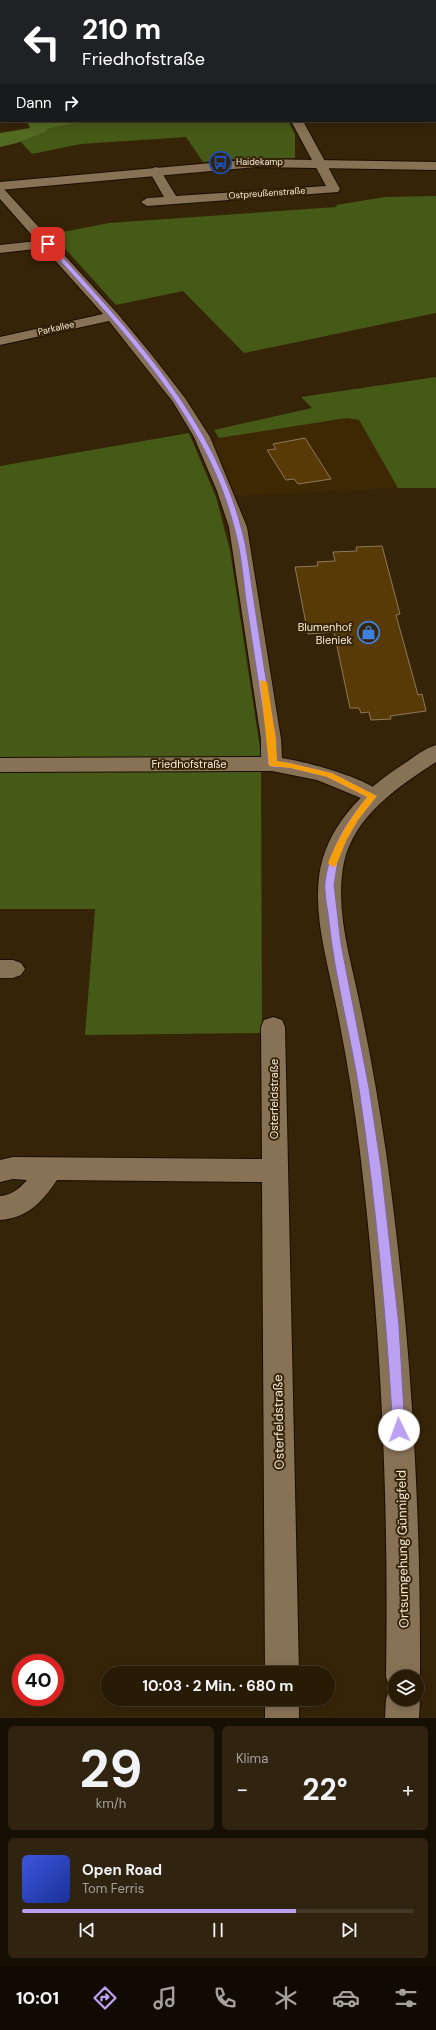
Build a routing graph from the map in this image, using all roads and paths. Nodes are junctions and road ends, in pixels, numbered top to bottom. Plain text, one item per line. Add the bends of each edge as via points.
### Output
1 (298, 122) edge
2 (321, 164) junction
3 (436, 166) edge
4 (155, 171) junction
5 (0, 186) edge
6 (0, 192) edge
7 (171, 199) junction
8 (147, 202) dead end
9 (48, 244) junction
10 (0, 249) edge
11 (112, 316) junction
12 (0, 341) edge
13 (436, 752) edge
14 (272, 764) junction
15 (0, 765) edge
16 (373, 796) junction
17 (273, 1027) dead end
18 (49, 1169) junction
19 (0, 1171) edge
20 (273, 1171) junction
21 (0, 1208) edge
22 (282, 1666) edge
23 (403, 1670) edge
24 (282, 1706) edge
25 (403, 1706) edge
26 (282, 1718) edge
27 (402, 1718) edge

1 - 2 street
2 - 3 street
2 - 4 street via 256,163
2 - 7 street, Ostpreußenstraße via 334,189
4 - 5 street
4 - 7 street
6 - 9 street
7 - 8 street, Ostpreußenstraße
9 - 10 street
9 - 11 street
11 - 12 street, Parkallee
11 - 14 street via 180,401 202,437 228,497 238,527 244,563 272,739
13 - 16 street, Ortsumgehung Günnigfeld
14 - 15 street, Friedhofstraße
14 - 16 street, Friedhofstraße via 295,766 329,775
16 - 23 street, Ortsumgehung Günnigfeld via 354,818 341,841 333,860 329,885 338,958 366,1102 388,1272 394,1339 402,1528
17 - 20 street, Osterfeldstraße
18 - 19 street via 12,1168
18 - 20 street
18 - 21 street via 22,1204 7,1209
20 - 22 street, Osterfeldstraße
24 - 26 street
25 - 27 street

